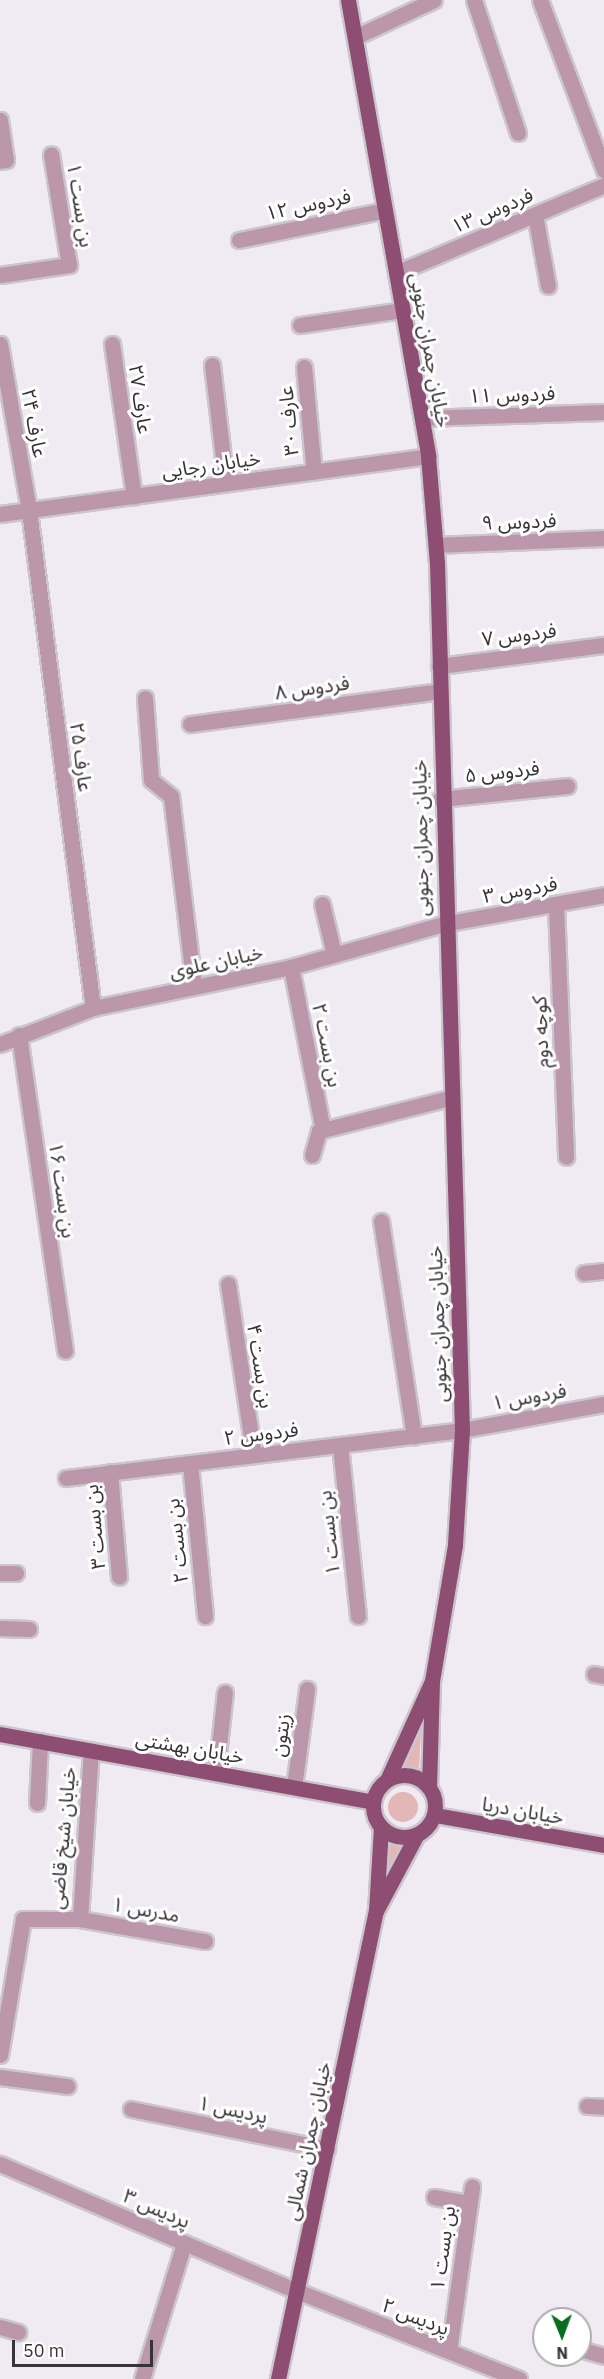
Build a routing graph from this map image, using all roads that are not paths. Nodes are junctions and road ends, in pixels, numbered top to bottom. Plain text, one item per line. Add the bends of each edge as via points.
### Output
1 (348, 0) edge
2 (434, 0) edge
3 (474, 0) edge
4 (540, 0) edge
5 (355, 37) junction
6 (0, 120) edge
7 (518, 133) dead end
8 (51, 154) dead end
9 (0, 161) edge
10 (604, 170) edge
11 (604, 185) edge
12 (385, 210) junction
13 (534, 215) junction
14 (239, 240) dead end
15 (396, 273) junction
16 (0, 275) edge
17 (548, 286) dead end
18 (403, 310) junction
19 (300, 325) dead end
20 (0, 344) edge
21 (112, 344) dead end
22 (212, 365) dead end
23 (304, 367) dead end
24 (604, 412) edge
25 (422, 418) junction
26 (428, 456) junction
27 (314, 472) junction
28 (226, 483) junction
29 (134, 496) junction
30 (29, 510) junction
31 (0, 514) edge
32 (604, 538) edge
33 (435, 545) junction
34 (604, 645) edge
35 (439, 666) junction
36 (439, 691) junction
37 (145, 698) dead end
38 (190, 724) dead end
39 (567, 786) dead end
40 (440, 799) junction
41 (604, 895) edge
42 (322, 904) dead end
43 (556, 905) junction
44 (443, 924) junction
45 (334, 954) junction
46 (291, 967) junction
47 (194, 987) junction
48 (93, 1008) junction
49 (20, 1035) junction
50 (0, 1044) edge
51 (449, 1098) junction
52 (323, 1130) junction
53 (312, 1155) dead end
54 (567, 1157) dead end
55 (381, 1221) dead end
56 (604, 1272) edge
57 (584, 1273) dead end
58 (228, 1284) dead end
59 (65, 1351) dead end
60 (604, 1404) edge
61 (462, 1430) junction
62 (414, 1436) junction
63 (340, 1444) junction
64 (254, 1455) junction
65 (190, 1462) junction
66 (110, 1472) junction
67 (66, 1478) dead end
68 (0, 1573) edge
69 (16, 1573) dead end
70 (119, 1577) dead end
71 (205, 1616) dead end
72 (358, 1616) dead end
73 (0, 1628) edge
74 (29, 1629) dead end
75 (432, 1681) junction
76 (307, 1689) dead end
77 (225, 1692) dead end
78 (0, 1734) edge
79 (40, 1741) junction
80 (91, 1750) junction
81 (216, 1773) junction
82 (387, 1780) junction
83 (429, 1786) junction
84 (294, 1787) junction
85 (373, 1802) junction
86 (37, 1803) dead end
87 (435, 1815) junction
88 (381, 1827) junction
89 (416, 1836) junction
90 (604, 1845) edge
91 (376, 1911) junction
92 (80, 1919) junction
93 (206, 1941) dead end
94 (1, 2045) edge
95 (0, 2077) edge
96 (67, 2086) dead end
97 (587, 2106) dead end
98 (604, 2108) edge
99 (131, 2109) dead end
100 (327, 2149) junction
101 (0, 2164) edge
102 (472, 2187) dead end
103 (434, 2197) dead end
104 (470, 2203) junction
105 (184, 2243) junction
106 (297, 2291) junction
107 (0, 2327) edge
108 (18, 2332) dead end
109 (449, 2351) junction
110 (142, 2379) edge
111 (278, 2379) edge
112 (519, 2379) edge

1 - 5 main road, خیابان چمران جنوبی
2 - 5 street
3 - 7 street
4 - 10 street
5 - 12 main road, خیابان چمران جنوبی
6 - 9 street via 6,160
8 - 16 street, بن بست ۱ via 69,265
11 - 13 street, فردوس ۱۳
12 - 14 street, فردوس ۱۲
12 - 15 main road, خیابان چمران جنوبی
13 - 15 street, فردوس ۱۳
13 - 17 street
15 - 18 main road, خیابان چمران جنوبی
18 - 19 street
18 - 25 main road, خیابان چمران جنوبی
20 - 30 street, عارف ۲۴
21 - 29 street, عارف ۲۷
22 - 28 street
23 - 27 street, عارف ۳۰
24 - 25 street, فردوس ۱۱
25 - 26 main road, خیابان چمران جنوبی
26 - 27 street, خیابان رجایی
26 - 33 main road, خیابان چمران جنوبی
27 - 28 street, خیابان رجایی
28 - 29 street, خیابان رجایی
29 - 30 street, خیابان رجایی
30 - 31 street, خیابان رجایی
30 - 48 street, عارف ۲۵
32 - 33 street, فردوس ۹
33 - 35 main road, خیابان چمران جنوبی
34 - 35 street, فردوس ۷
35 - 36 main road, خیابان چمران جنوبی
36 - 38 street, فردوس ۸
36 - 40 main road, خیابان چمران جنوبی
37 - 47 street via 151,780 171,796
39 - 40 street, فردوس ۵
40 - 44 main road, خیابان چمران جنوبی
41 - 43 street, فردوس ۳
42 - 45 street
43 - 44 street, فردوس ۳
43 - 54 street, کوچه دوم
44 - 45 street, خیابان علوی
44 - 51 main road, خیابان چمران جنوبی
45 - 46 street, خیابان علوی
46 - 47 street, خیابان علوی
46 - 52 street, بن بست ۲
47 - 48 street, خیابان علوی
48 - 49 street, خیابان علوی
49 - 50 street, خیابان علوی
49 - 59 street, بن بست ۱۶
51 - 52 street
51 - 61 main road, خیابان چمران جنوبی
52 - 53 street
55 - 62 street
56 - 57 street
58 - 64 street, بن بست ۴
60 - 61 street, فردوس ۱
61 - 62 street, فردوس ۲
61 - 75 main road, خیابان چمران جنوبی via 455,1545
62 - 63 street, فردوس ۲
63 - 64 street, فردوس ۲
63 - 72 street, بن بست ۱
64 - 65 street, فردوس ۲
65 - 66 street, فردوس ۲
65 - 71 street, بن بست ۲
66 - 67 street, فردوس ۲
66 - 70 street, بن بست ۳
68 - 69 street
73 - 74 street
75 - 82 main road, خیابان چمران جنوبی
75 - 83 main road, خیابان چمران جنوبی
76 - 84 street, زیتون
77 - 81 street
78 - 79 main road, خیابان بهشتی
79 - 80 main road, خیابان بهشتی
79 - 86 street
80 - 81 main road, خیابان بهشتی
80 - 92 street, خیابان شیخ قاضی
81 - 84 main road, خیابان بهشتی
82 - 83 main road via 412,1776
82 - 85 main road
83 - 87 main road
84 - 85 main road, خیابان بهشتی
85 - 88 main road
87 - 89 main road
87 - 90 main road, خیابان دریا
88 - 89 main road via 397,1837
88 - 91 main road, خیابان چمران شمالی
89 - 91 main road, خیابان چمران شمالی
91 - 100 main road, خیابان چمران شمالی
92 - 93 street, مدرس ۱
92 - 94 street, خیابان شیخ قاضی via 23,1919
95 - 96 street
97 - 98 street
99 - 100 street, پردیس ۱
100 - 106 main road, خیابان چمران شمالی
101 - 105 street, پردیس ۳
102 - 104 street, بن بست ۱
103 - 104 street
104 - 109 street, بن بست ۱
105 - 106 street, پردیس ۳
105 - 110 street
106 - 109 street, پردیس ۲
106 - 111 main road, خیابان چمران شمالی
107 - 108 street
109 - 112 street, پردیس ۲

